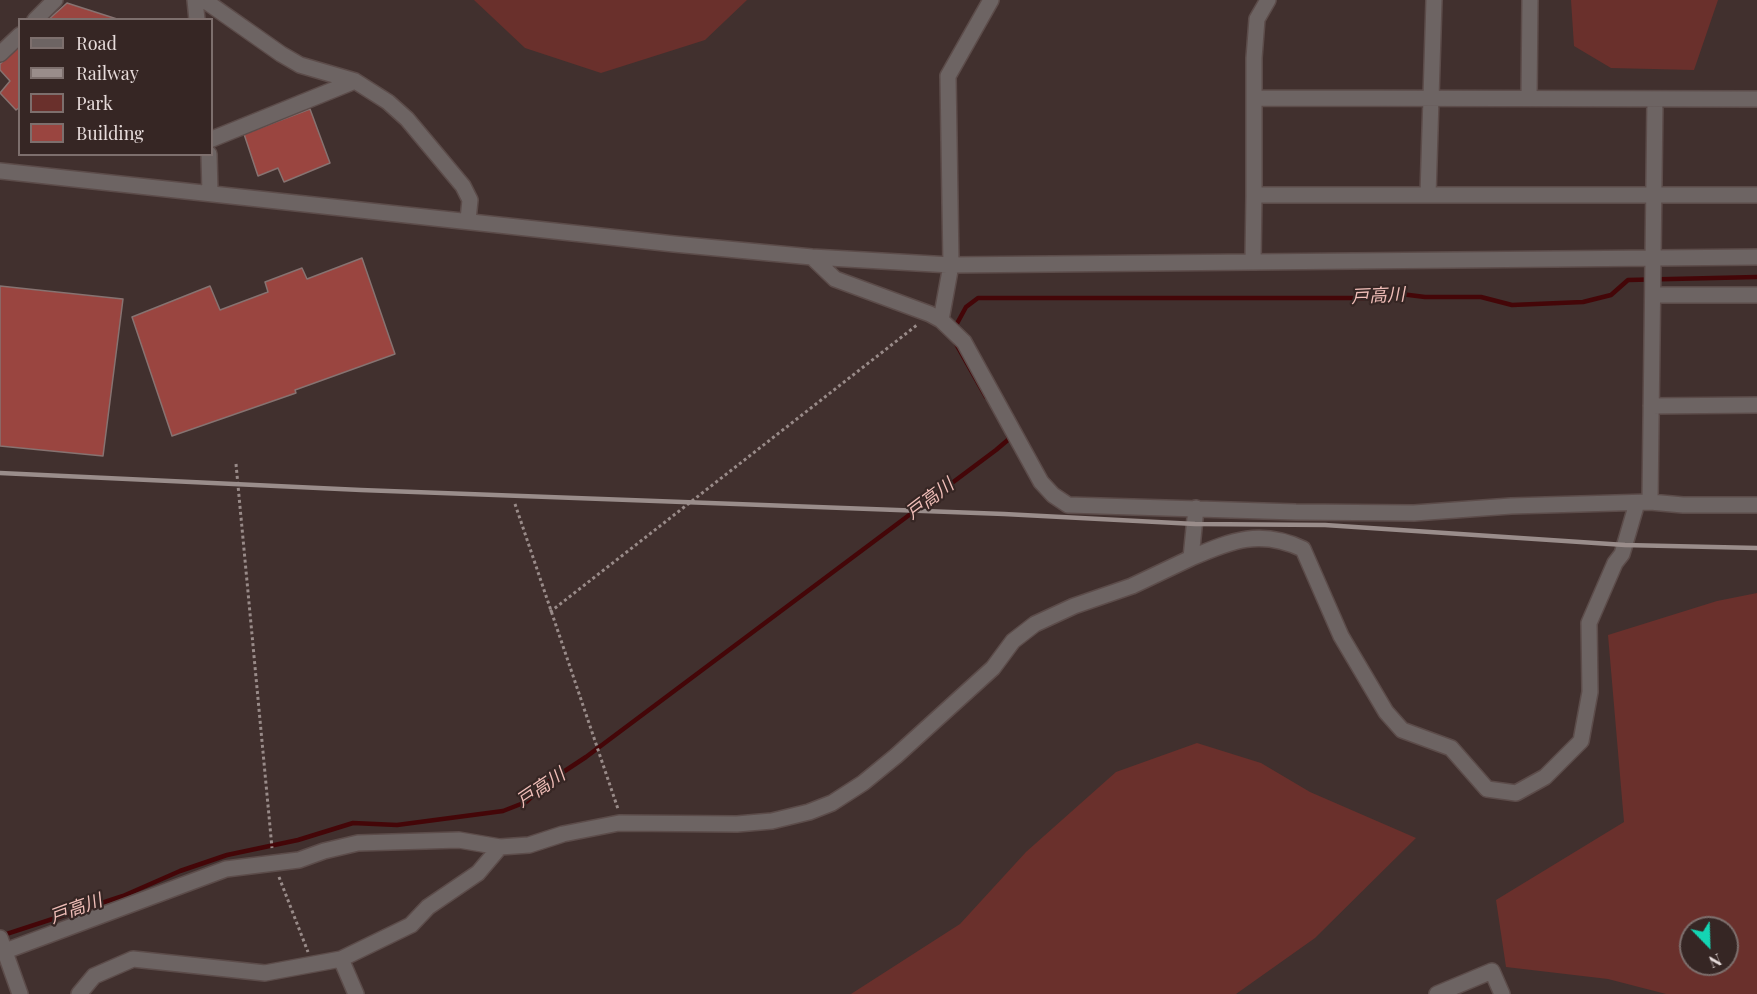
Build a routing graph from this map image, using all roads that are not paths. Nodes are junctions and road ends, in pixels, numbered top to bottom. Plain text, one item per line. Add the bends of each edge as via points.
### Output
1 (55, 0) edge
2 (195, 0) edge
3 (204, 0) edge
4 (991, 0) edge
5 (1268, 0) edge
6 (1434, 0) edge
7 (1530, 0) edge
8 (37, 18) edge
9 (196, 18) edge
10 (18, 37) edge
11 (0, 54) edge
12 (355, 81) junction
13 (1254, 98) junction
14 (1431, 98) junction
15 (1529, 98) junction
16 (1655, 99) junction
17 (1757, 99) edge
18 (213, 139) edge
19 (209, 156) edge
20 (0, 171) edge
21 (210, 193) junction
22 (1254, 195) junction
23 (1428, 195) junction
24 (1757, 195) edge
25 (1653, 197) junction
26 (468, 220) junction
27 (812, 257) junction
28 (1757, 257) edge
29 (1655, 258) junction
30 (1253, 261) junction
31 (951, 264) junction
32 (1653, 295) junction
33 (1757, 295) edge
34 (935, 317) junction
35 (1757, 405) edge
36 (1651, 406) junction
37 (1644, 502) junction
38 (1757, 505) edge
39 (1196, 508) junction
40 (1191, 558) junction
41 (500, 847) junction
42 (2, 948) edge
43 (341, 960) junction
44 (20, 994) edge
45 (79, 994) edge
46 (356, 994) edge
47 (1437, 994) edge
48 (1502, 994) edge

1 - 8 street
2 - 9 street
3 - 12 street via 300,65
4 - 31 street via 948,76
5 - 13 street via 1257,19
6 - 14 street
7 - 15 street
10 - 11 street
12 - 18 street
12 - 26 street via 407,119 464,186 470,200
13 - 14 street
13 - 22 street
14 - 15 street
14 - 23 street
15 - 16 street
16 - 17 street
16 - 25 street
19 - 21 street
20 - 21 street
21 - 26 street
22 - 23 street
22 - 30 street
23 - 25 street
24 - 25 street
25 - 29 street
26 - 27 street
27 - 31 street
27 - 34 street via 835,279
28 - 29 street
29 - 30 street
29 - 32 street
30 - 31 street
31 - 34 street
32 - 33 street
32 - 36 street
34 - 39 street via 964,342 1041,482 1068,506
35 - 36 street
36 - 37 street
37 - 38 street
37 - 39 street via 1414,513
37 - 40 street via 1589,623 1590,692 1581,741 1545,777 1516,793 1487,789 1451,748 1402,730 1386,712 1341,636 1303,549 1283,539 1250,538
39 - 40 street
40 - 41 street via 1035,624 896,756 832,803 772,821 619,823 529,845
41 - 42 street via 459,840 358,843 299,860 226,869
41 - 43 street via 483,868 428,907 411,925
42 - 44 street
43 - 45 street via 265,973 133,959 94,976
43 - 46 street
47 - 48 street via 1492,971

